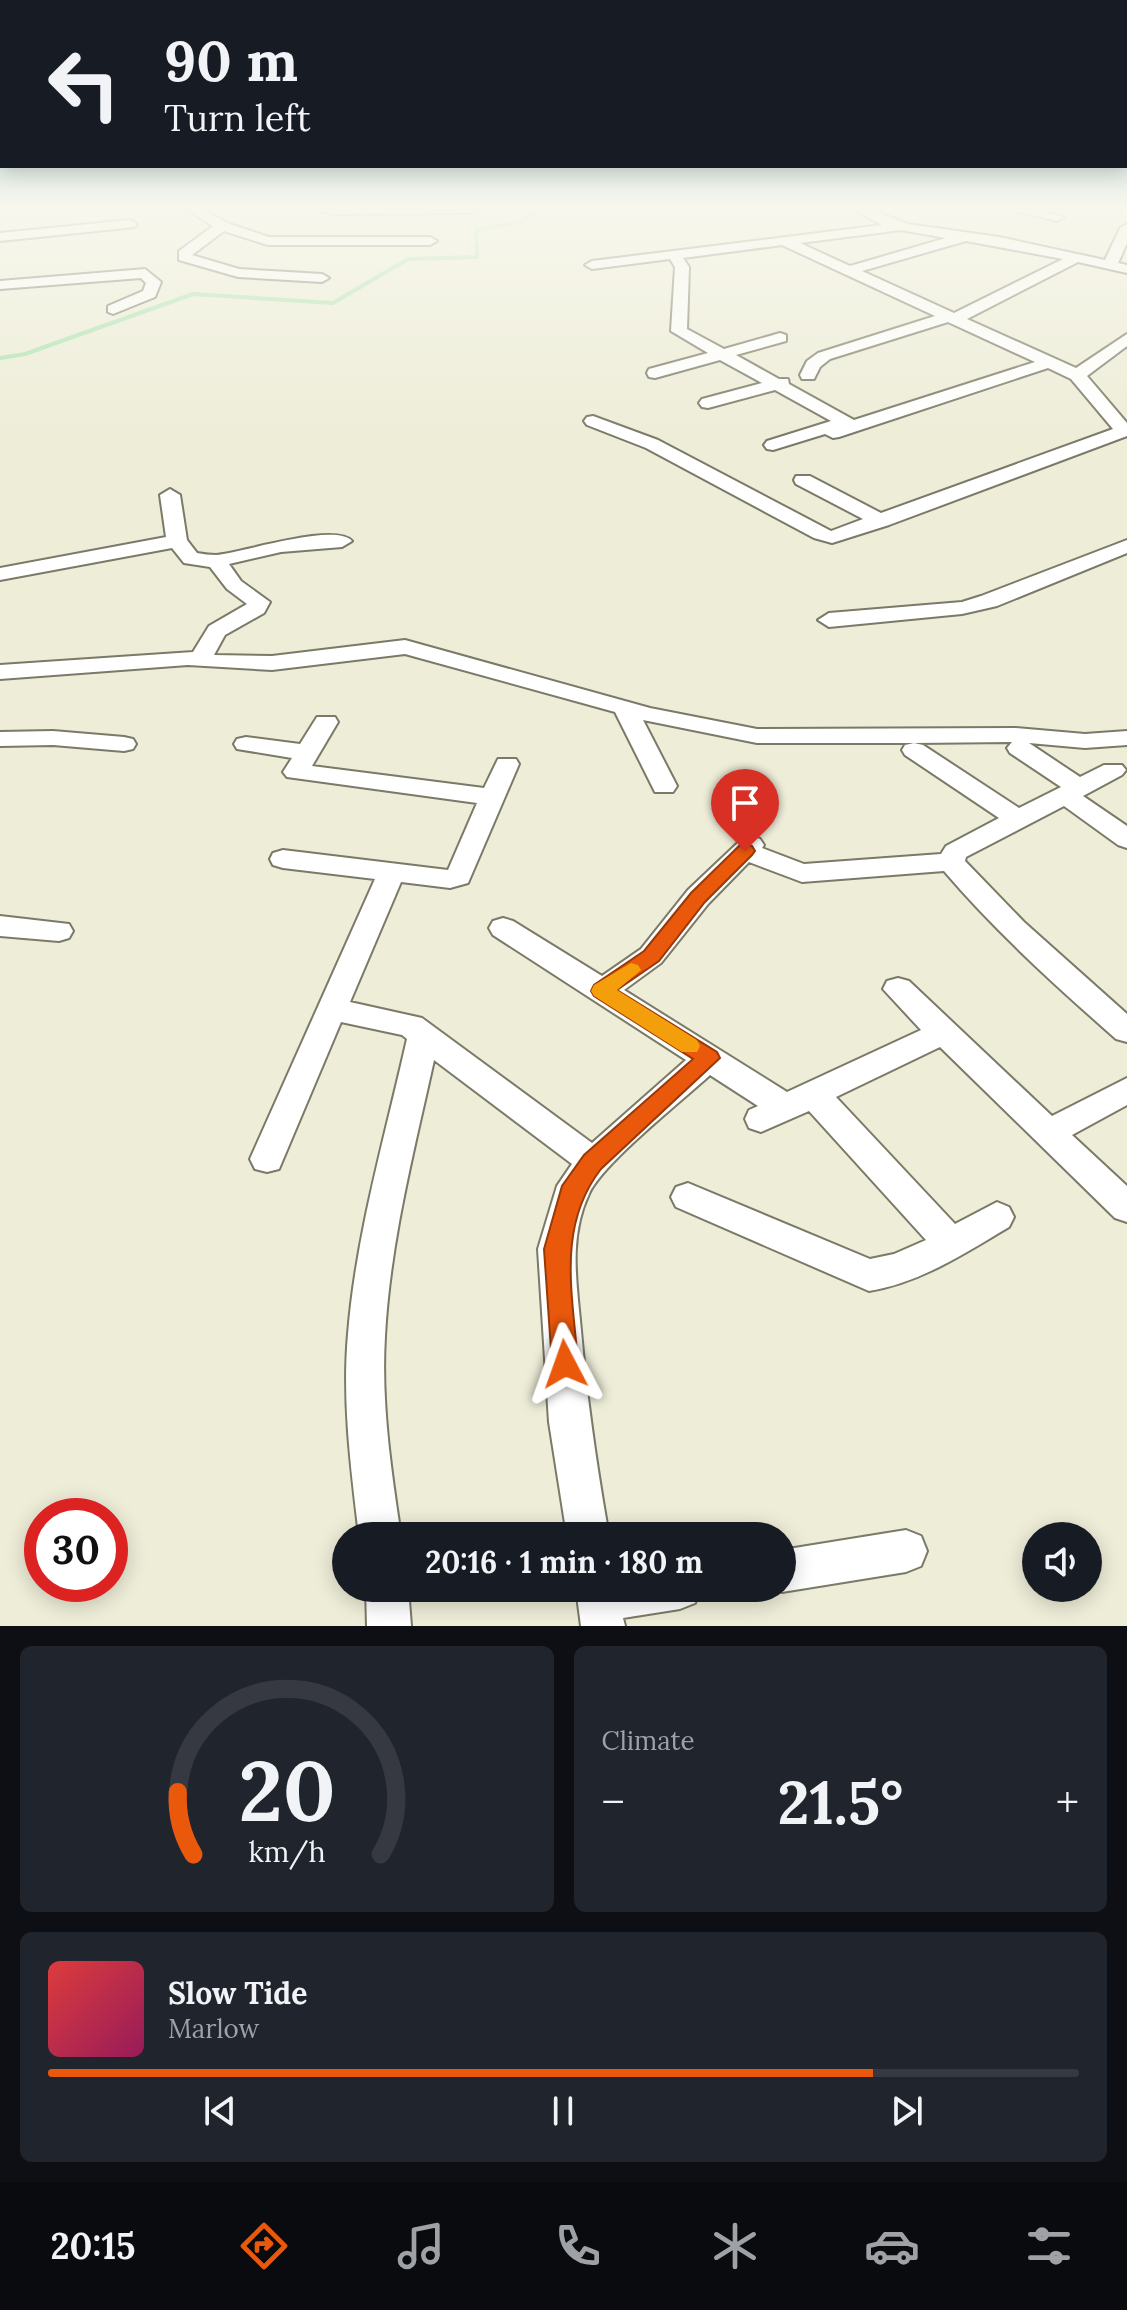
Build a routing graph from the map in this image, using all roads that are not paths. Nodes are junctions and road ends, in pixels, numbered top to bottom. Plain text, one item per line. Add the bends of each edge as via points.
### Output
1 (26, 283) edge
2 (154, 283) edge
3 (681, 283) edge
4 (873, 283) edge
5 (1024, 283) edge
6 (0, 285) edge
7 (113, 309) dead end
8 (951, 318) junction
9 (780, 338) dead end
10 (1127, 339) edge
11 (723, 356) junction
12 (851, 362) dead end
13 (1050, 362) junction
14 (655, 373) dead end
15 (808, 375) junction
16 (1077, 375) junction
17 (776, 385) junction
18 (708, 403) dead end
19 (593, 421) dead end
20 (846, 422) junction
21 (870, 422) junction
22 (1126, 433) edge
23 (820, 437) dead end
24 (773, 445) dead end
25 (803, 480) dead end
26 (170, 495) dead end
27 (882, 521) junction
28 (177, 541) junction
29 (342, 541) dead end
30 (1127, 546) edge
31 (216, 561) junction
32 (0, 574) edge
33 (829, 620) dead end
34 (200, 659) junction
35 (0, 672) edge
36 (624, 707) junction
37 (326, 722) dead end
38 (1127, 738) edge
39 (0, 739) edge
40 (124, 744) dead end
41 (246, 744) dead end
42 (1019, 748) dead end
43 (914, 750) dead end
44 (308, 753) junction
45 (507, 764) dead end
46 (1113, 770) dead end
47 (664, 786) dead end
48 (1073, 791) junction
49 (493, 797) junction
50 (1018, 819) junction
51 (1127, 839) edge
52 (283, 859) dead end
53 (951, 862) junction
54 (391, 873) junction
55 (0, 926) edge
56 (503, 928) dead end
57 (59, 931) dead end
58 (898, 989) dead end
59 (602, 991) junction
60 (330, 1009) junction
61 (1127, 1031) edge
62 (944, 1032) junction
63 (424, 1034) junction
64 (709, 1058) junction
65 (1127, 1090) edge
66 (786, 1106) junction
67 (1048, 1133) junction
68 (267, 1159) dead end
69 (593, 1162) junction
70 (688, 1197) dead end
71 (1127, 1208) edge
72 (997, 1217) dead end
73 (951, 1243) junction
74 (378, 1522) edge
75 (586, 1522) edge
76 (906, 1551) dead end
77 (796, 1569) edge
78 (388, 1602) edge
79 (389, 1626) edge

1 - 6 street
2 - 7 street via 150,294
3 - 11 street via 679,331
4 - 8 street
5 - 8 street
8 - 13 street
8 - 15 street via 824,356
9 - 11 street
10 - 16 street
11 - 14 street
11 - 17 street
12 - 15 street
13 - 16 street
13 - 21 street
15 - 17 street
16 - 22 street
17 - 18 street
17 - 20 street
19 - 27 street via 652,444 821,534 844,534
20 - 21 street
20 - 24 street
21 - 23 street
22 - 27 street
25 - 27 street
26 - 28 street
28 - 31 street via 191,559
28 - 32 street
29 - 31 street via 281,546
30 - 33 street via 962,608
31 - 34 street via 234,585 259,602 217,631
34 - 35 street
34 - 36 street via 272,663 405,647
36 - 38 street via 757,736
36 - 47 street
37 - 44 street
39 - 40 street
41 - 44 street
42 - 48 street
43 - 50 street
44 - 49 street via 296,772 301,775
45 - 49 street
46 - 48 street
48 - 50 street
48 - 51 street
49 - 54 street via 458,877
50 - 53 street via 955,852
52 - 54 street
53 - 59 street via 802,873 748,848 698,897 651,956
53 - 61 street via 1057,970
54 - 60 street
55 - 57 street
56 - 59 street
58 - 62 street
59 - 64 street
60 - 63 street via 411,1026
60 - 68 street
62 - 66 street
62 - 67 street
63 - 69 street
63 - 74 street via 374,1269 366,1336 368,1453
64 - 66 street
64 - 69 street
65 - 67 street
66 - 73 street
67 - 71 street
69 - 75 street via 574,1186 556,1249 569,1422
70 - 73 street via 869,1275 883,1275
72 - 73 street
76 - 77 street
78 - 79 street

